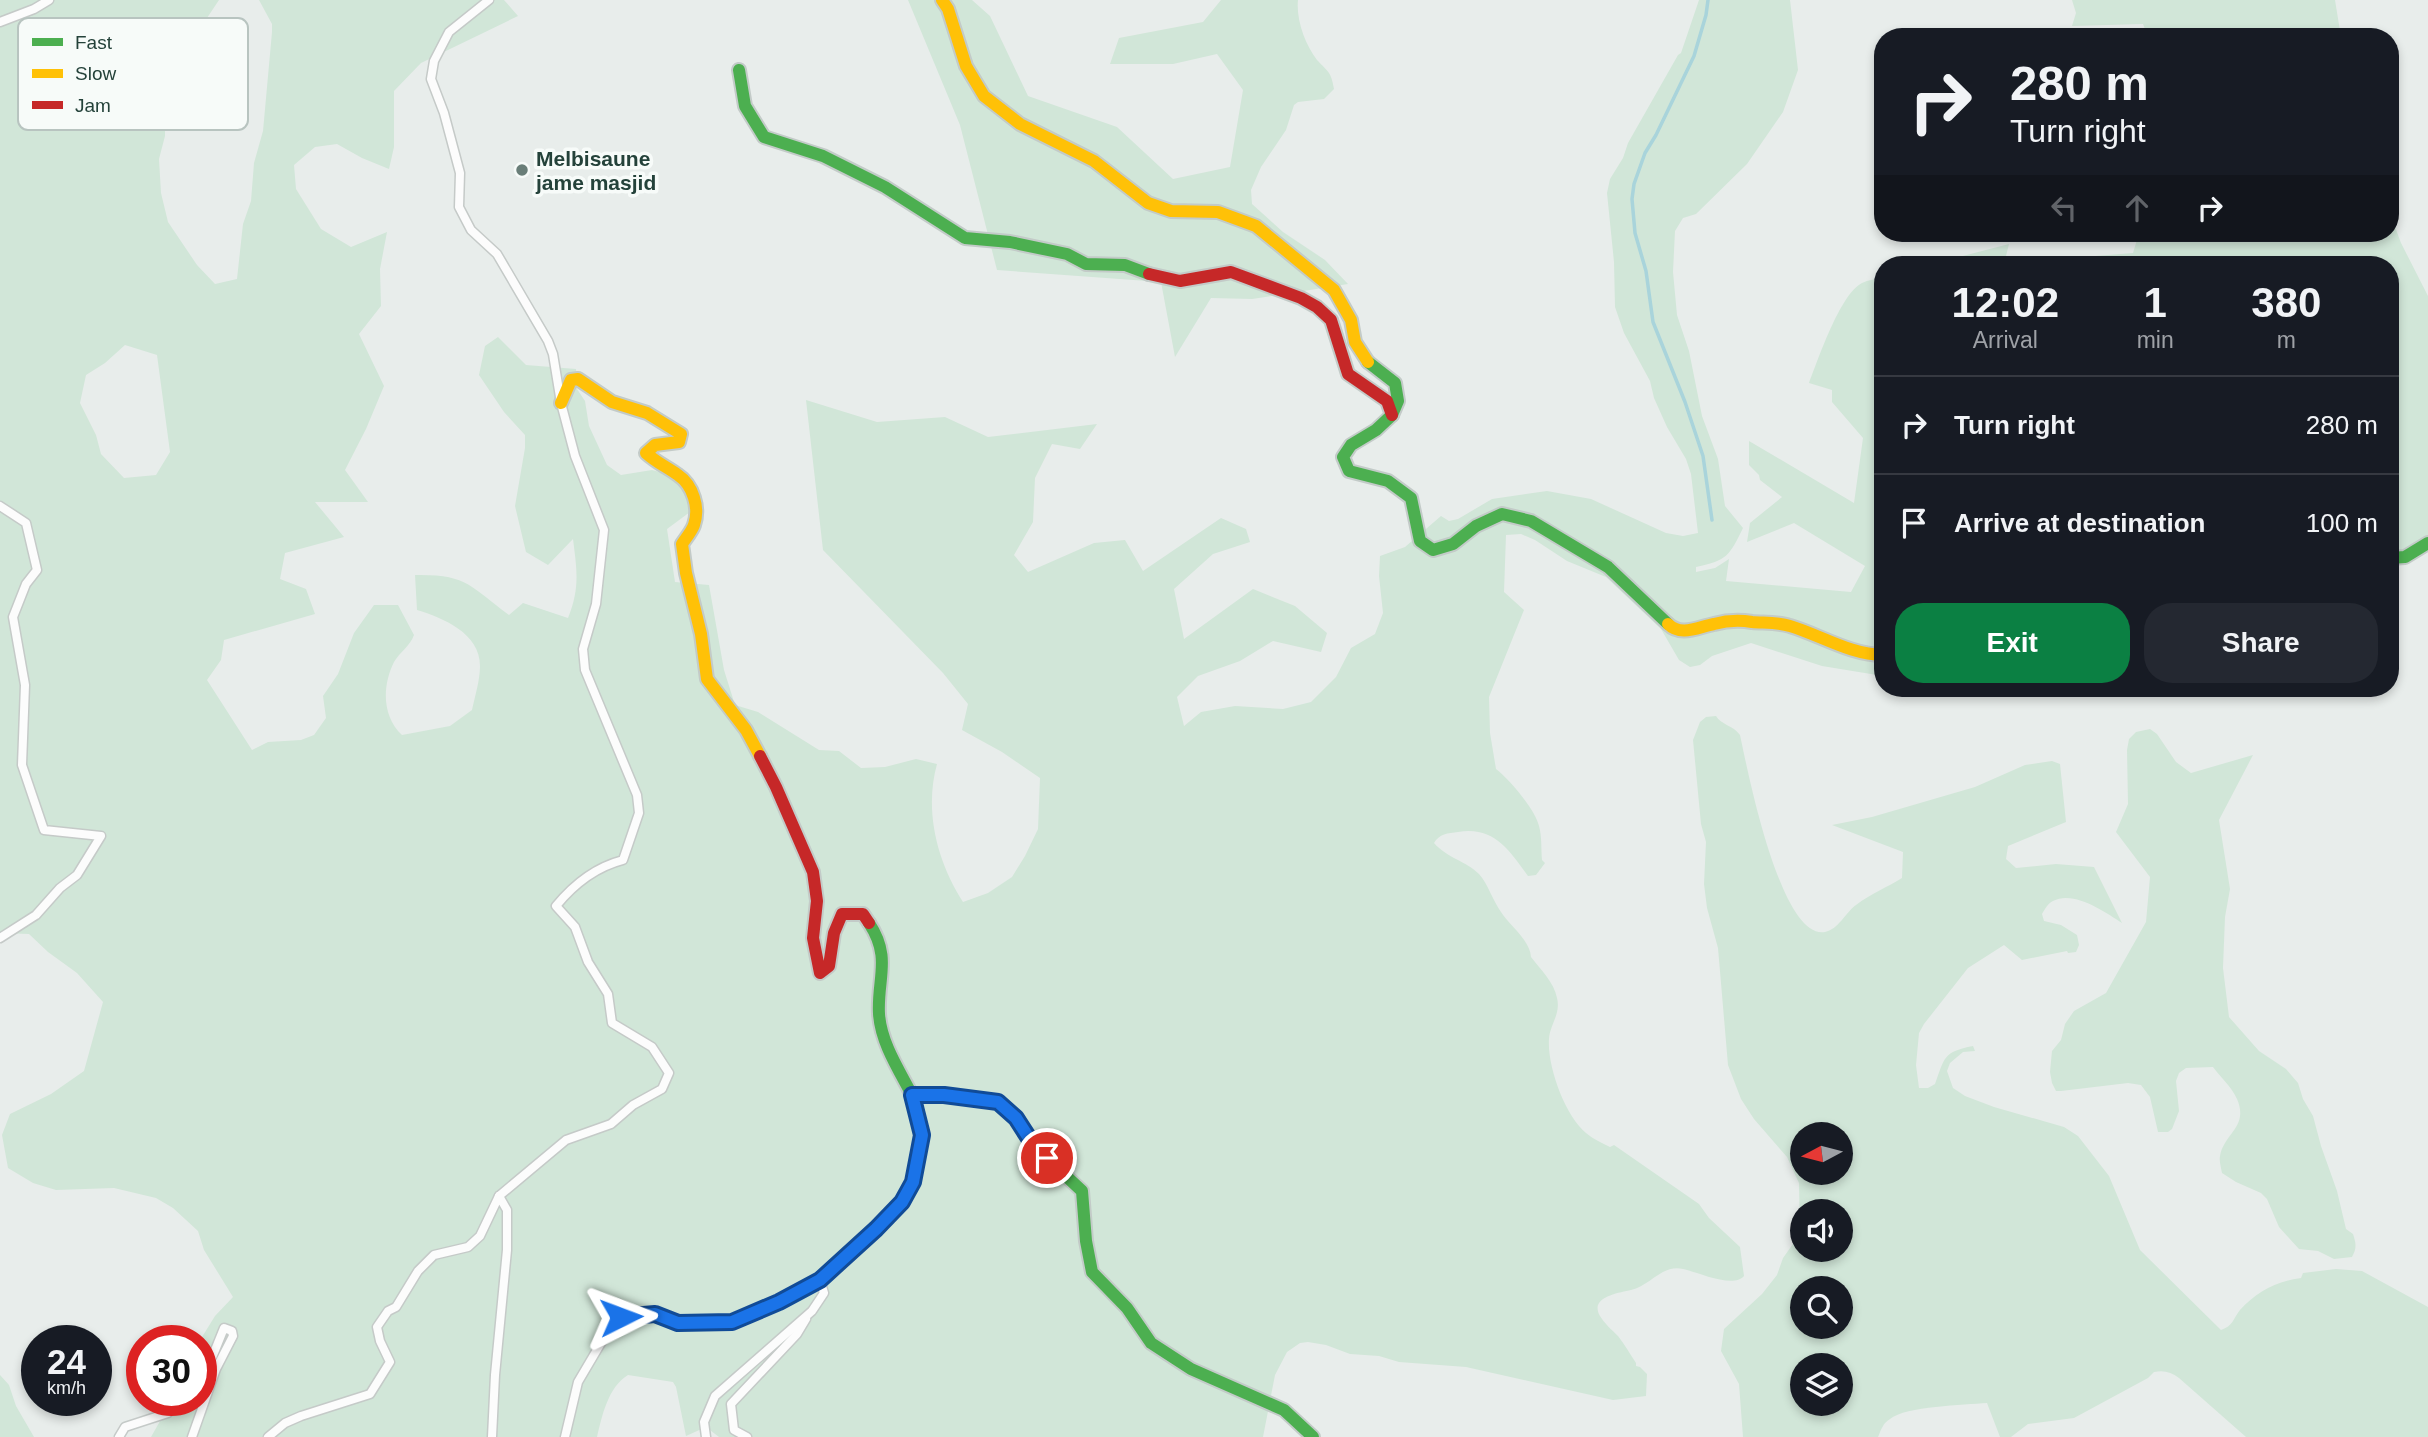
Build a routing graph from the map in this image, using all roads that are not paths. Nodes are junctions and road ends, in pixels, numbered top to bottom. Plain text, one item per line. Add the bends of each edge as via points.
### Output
1 (49, 0) edge
2 (489, 0) edge
3 (942, 0) edge
4 (0, 22) edge
5 (739, 70) dead end
6 (561, 403) junction
7 (1392, 415) junction
8 (0, 506) edge
9 (2428, 543) edge
10 (2399, 557) edge
11 (1874, 655) edge
12 (0, 939) edge
13 (912, 1095) junction
14 (499, 1196) junction
15 (820, 1280) junction
16 (812, 1311) junction
17 (217, 1345) edge
18 (217, 1367) edge
19 (159, 1416) edge
20 (199, 1416) edge
21 (119, 1437) edge
22 (192, 1437) edge
23 (268, 1437) edge
24 (492, 1437) edge
25 (565, 1437) edge
26 (706, 1437) edge
27 (747, 1437) edge
28 (1313, 1437) edge

1 - 4 street
2 - 6 street via 449,32 434,61 432,79 460,173 459,207 471,230 497,254 548,341
3 - 7 street via 966,66 984,96 1020,124 1094,160 1148,203 1171,211 1218,212 1256,226 1334,290 1367,361 1395,383 1398,401
5 - 7 street via 745,106 764,137 823,156 885,187 965,238 1067,254 1086,264 1125,265 1180,281 1231,272 1301,298 1331,320 1348,374 1387,401
6 - 13 street via 571,380 578,379 611,402 647,413 681,434 678,442 655,446 646,453 689,485 696,504 694,525 682,544 707,679 746,730 813,872 817,901 813,938 820,972 829,966 833,928 842,914 863,914 872,927 884,960 879,1014 889,1052
6 - 14 street via 575,456 604,530 596,604 583,649 585,670 637,795 639,813 623,860 607,864 571,888 556,906 575,927 588,962 608,994 612,1023 652,1047 669,1073 662,1089 611,1124 566,1140
7 - 11 street via 1351,445 1343,457 1349,471 1388,481 1411,498 1420,541 1433,550 1453,544 1502,514 1531,521 1608,567 1673,629 1689,631 1746,621 1787,625
8 - 12 street via 26,523 37,570 13,617 25,685 22,765 44,830 102,836 77,874 36,915
9 - 10 street
13 - 15 street via 922,1135 913,1182 902,1202
13 - 28 street via 998,1102 1016,1118 1034,1146 1082,1191 1092,1272 1127,1308 1151,1343 1191,1369 1284,1409
14 - 23 street via 480,1236 468,1247 434,1255 377,1327 390,1362 370,1394 301,1416
14 - 24 street via 507,1210 507,1250
15 - 16 street via 824,1293
15 - 25 street via 732,1322 678,1323 655,1314 621,1317 579,1382
16 - 26 street via 715,1396 704,1422
16 - 27 street via 797,1334 731,1404 734,1430
17 - 18 street via 224,1328 232,1331
19 - 21 street via 125,1427
20 - 22 street

